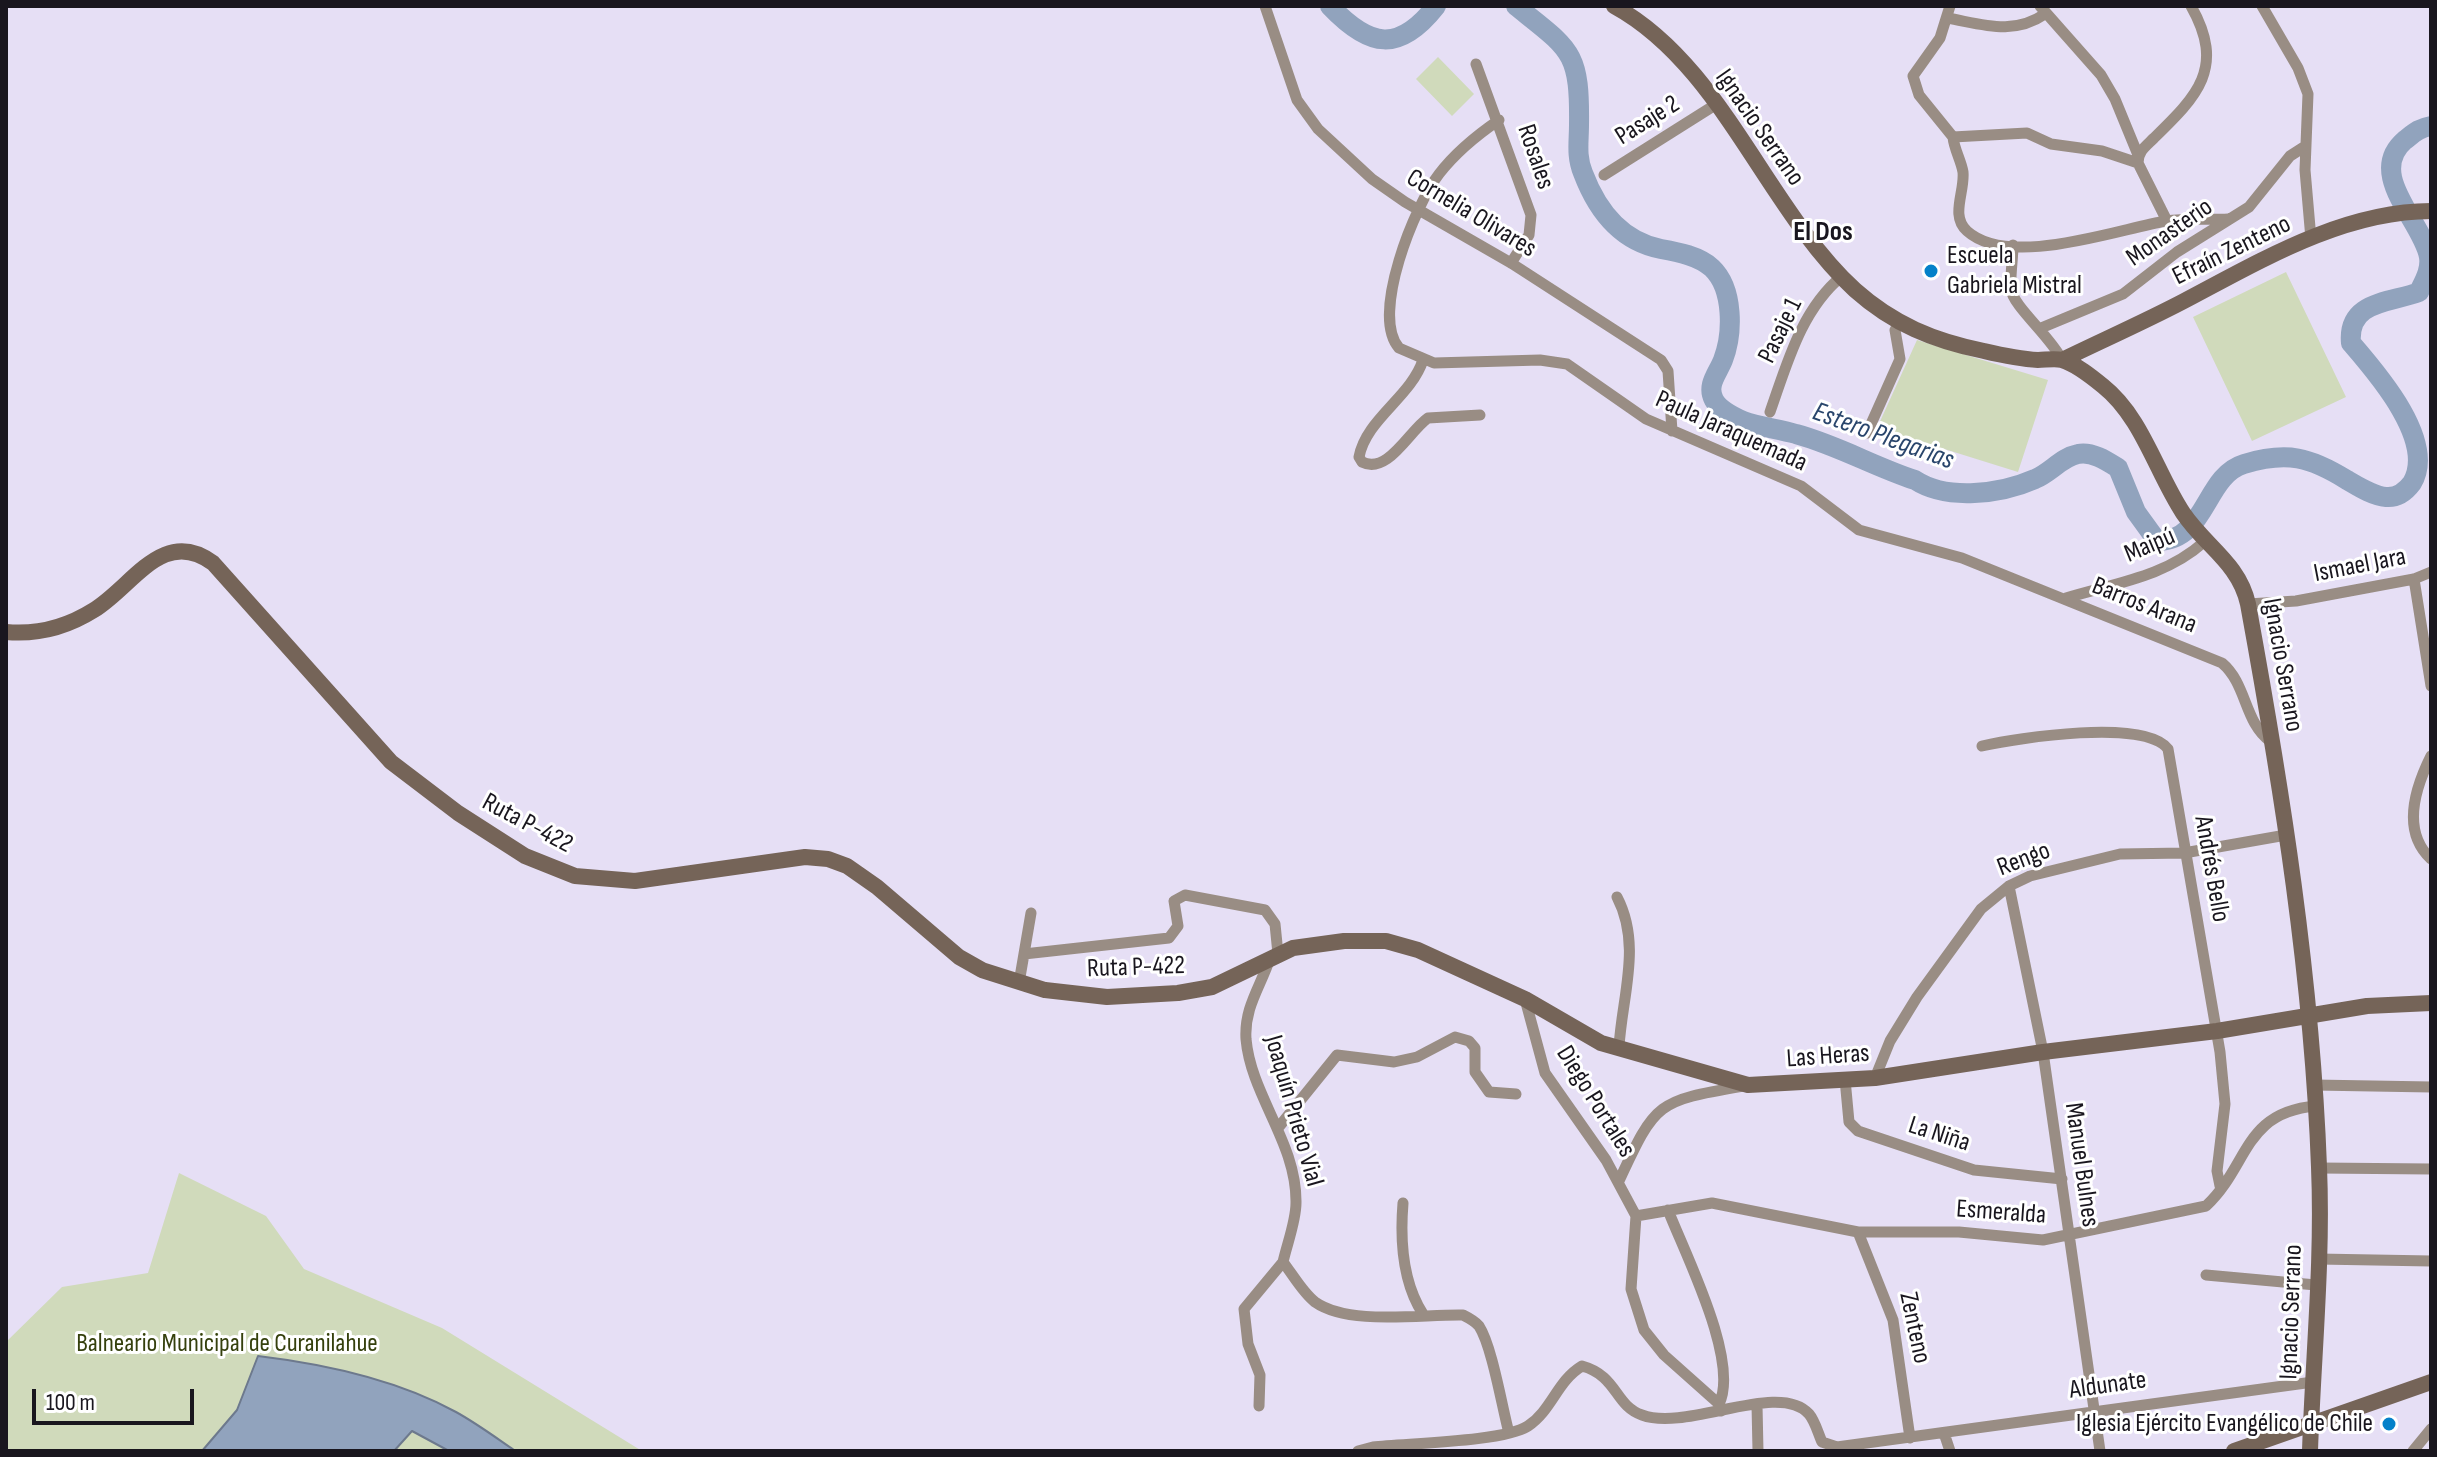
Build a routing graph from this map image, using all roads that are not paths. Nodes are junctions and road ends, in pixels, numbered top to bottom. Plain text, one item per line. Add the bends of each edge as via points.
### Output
1 (1265, 6) edge
2 (1614, 6) edge
3 (2191, 6) edge
4 (2262, 6) edge
5 (2042, 10) edge
6 (1948, 12) edge
7 (1476, 64) dead end
8 (1715, 105) junction
9 (1499, 120) junction
10 (1953, 137) junction
11 (2304, 147) junction
12 (2138, 159) junction
13 (1604, 175) dead end
14 (1420, 211) junction
15 (2423, 211) edge
16 (2228, 219) junction
17 (2167, 221) junction
18 (2311, 239) junction
19 (2013, 245) junction
20 (1511, 263) junction
21 (1842, 276) junction
22 (1899, 324) junction
23 (2041, 328) junction
24 (1423, 360) junction
25 (2062, 360) junction
26 (1770, 412) dead end
27 (1480, 415) dead end
28 (1672, 431) junction
29 (1867, 433) dead end
30 (2201, 539) junction
31 (1962, 558) joint
32 (2431, 572) edge
33 (2414, 579) junction
34 (2065, 598) junction
35 (2248, 604) junction
36 (6, 632) edge
37 (2431, 686) edge
38 (2270, 741) junction
39 (1982, 746) dead end
40 (2431, 756) edge
41 (2286, 835) junction
42 (2184, 853) junction
43 (2431, 859) edge
44 (2009, 886) junction
45 (1617, 897) dead end
46 (1031, 913) dead end
47 (1024, 954) junction
48 (1268, 959) junction
49 (1019, 983) junction
50 (1525, 999) junction
51 (2431, 1003) edge
52 (2310, 1017) junction
53 (2217, 1031) junction
54 (1619, 1047) junction
55 (2043, 1052) junction
56 (1875, 1078) junction
57 (1845, 1079) junction
58 (1748, 1085) junction
59 (2314, 1085) junction
60 (2431, 1087) edge
61 (1516, 1094) dead end
62 (2316, 1106) junction
63 (1278, 1128) junction
64 (2319, 1168) junction
65 (2431, 1169) edge
66 (2062, 1179) junction
67 (1619, 1181) junction
68 (2220, 1186) junction
69 (1403, 1203) dead end
70 (1668, 1210) junction
71 (1636, 1216) junction
72 (1858, 1232) junction
73 (2069, 1237) junction
74 (2318, 1259) junction
75 (2431, 1261) edge
76 (1283, 1262) junction
77 (2206, 1275) dead end
78 (2316, 1285) junction
79 (1423, 1314) junction
80 (2313, 1382) junction
81 (2431, 1382) edge
82 (1757, 1405) junction
83 (1259, 1406) dead end
84 (1720, 1408) junction
85 (2092, 1410) junction
86 (2311, 1422) junction
87 (2431, 1429) edge
88 (1509, 1433) junction
89 (1944, 1433) junction
90 (1910, 1438) junction
91 (2265, 1445) edge
92 (1358, 1451) edge
93 (1758, 1451) edge
94 (1950, 1451) edge
95 (2100, 1451) edge
96 (2234, 1451) edge
97 (2310, 1451) edge
98 (2413, 1451) edge

1 - 14 street, Cornelia Olivares via 1290,85 1305,112 1372,179
2 - 8 street, Ignacio Serrano via 1672,50
3 - 12 street via 2205,43 2204,77 2187,107
4 - 11 street via 2306,84
5 - 6 street via 2030,24 2013,29
5 - 12 street via 2101,75
6 - 10 street via 1936,46 1913,76 1919,95
7 - 9 street, Rosales
8 - 13 street, Pasaje 2
8 - 21 street, Ignacio Serrano via 1787,210
9 - 14 street via 1438,175
9 - 20 street, Rosales via 1532,220
10 - 12 street via 2027,133 2051,144
10 - 19 street via 1963,176 1958,216 1966,231
11 - 16 street, Monasterio via 2290,156 2249,207
11 - 18 street
12 - 17 street
14 - 20 street, Cornelia Olivares
14 - 24 street, Paula Jaraquemada via 1388,307 1392,341
15 - 18 street, Efraín Zenteno
16 - 17 street
16 - 23 street, Monasterio via 2123,294
17 - 19 street via 2074,243
18 - 25 street, Efraín Zenteno
19 - 23 street via 2011,291
20 - 28 street, Cornelia Olivares via 1664,363
21 - 22 street, Ignacio Serrano
21 - 26 street, Pasaje 1 via 1799,334
22 - 25 street, Ignacio Serrano via 1983,351
22 - 29 street via 1895,330 1900,359
23 - 25 street
24 - 27 street via 1362,445 1362,462 1374,466 1384,461 1428,418
24 - 28 street, Paula Jaraquemada via 1567,364 1634,412
25 - 30 street, Ignacio Serrano via 2116,398
28 - 31 street, Paula Jaraquemada via 1801,486 1859,530
30 - 34 street, Maipú via 2186,558 2162,571
30 - 35 street, Ignacio Serrano via 2237,574
31 - 34 street, Barros Arana
32 - 33 street, Ismael Jara
33 - 35 street, Ismael Jara via 2296,601
33 - 37 street
34 - 38 street, Barros Arana via 2222,663 2237,679 2256,727
35 - 38 street, Ignacio Serrano
36 - 49 street, Ruta P-422 via 51,630 97,609 165,554 199,552 400,770 525,856 575,876 635,881 805,857 828,859 877,887 959,957
38 - 41 street, Ignacio Serrano
39 - 42 street, Andrés Bello via 2059,733 2159,739 2171,761
40 - 43 street via 2419,779 2413,822 2420,848
41 - 42 street, Rengo
41 - 52 street, Ignacio Serrano
42 - 44 street, Rengo via 2120,854
42 - 53 street, Andrés Bello
44 - 55 street, Manuel Bulnes
44 - 56 street, Rengo via 1981,909 1917,997
45 - 54 street via 1632,951
46 - 47 street
47 - 48 street via 1169,938 1178,926 1174,901 1185,895 1265,910 1275,924
47 - 49 street
48 - 49 street, Ruta P-422 via 1212,987 1144,996 1061,992
48 - 50 street, Las Heras via 1321,943 1386,941 1418,950
48 - 63 street, Joaquín Prieto Vial via 1247,1011 1246,1039
50 - 54 street, Las Heras via 1601,1043
50 - 67 street, Diego Portales via 1545,1073
51 - 52 street, Las Heras via 2384,1004
52 - 53 street, Las Heras
52 - 59 street, Ignacio Serrano
53 - 55 street, Las Heras
53 - 68 street, Andrés Bello via 2225,1104
54 - 58 street, Las Heras
55 - 56 street, Las Heras
55 - 66 street, Manuel Bulnes
56 - 57 street, Las Heras
57 - 58 street, Las Heras
57 - 66 street, La Niña via 1849,1122 1858,1131 1974,1170
58 - 67 street, Diego Portales via 1683,1097 1663,1107 1643,1128
59 - 60 street
59 - 62 street, Ignacio Serrano
61 - 63 street via 1489,1092 1475,1072 1475,1048 1455,1037 1417,1057 1394,1062 1337,1055
62 - 64 street, Ignacio Serrano
62 - 68 street, Esmeralda via 2289,1109 2269,1120
63 - 76 street, Joaquín Prieto Vial via 1297,1203
64 - 65 street
64 - 74 street, Ignacio Serrano
66 - 73 street, Manuel Bulnes
67 - 71 street, Diego Portales
68 - 73 street, Esmeralda via 2210,1203 2196,1211
69 - 79 street via 1408,1285
70 - 71 street, Esmeralda
70 - 72 street, Esmeralda via 1712,1203
70 - 84 street via 1720,1350
71 - 84 street, Diego Portales via 1631,1289 1644,1330
72 - 73 street, Esmeralda
72 - 90 street, Zenteno via 1893,1320
73 - 85 street, Manuel Bulnes
74 - 75 street
74 - 78 street, Ignacio Serrano
76 - 79 street via 1323,1306 1381,1317
76 - 83 street via 1244,1309 1248,1344 1260,1375
77 - 78 street
78 - 80 street, Ignacio Serrano
79 - 88 street via 1463,1315 1480,1327
80 - 85 street, Aldunate
80 - 86 street, Ignacio Serrano
81 - 86 street
82 - 84 street
82 - 90 street via 1787,1402 1799,1407 1810,1415 1827,1446
82 - 93 street
84 - 88 street via 1668,1420 1641,1415 1626,1406 1610,1380 1582,1366 1558,1386 1537,1418
85 - 89 street, Aldunate
85 - 95 street, Manuel Bulnes
86 - 91 street
86 - 97 street, Ignacio Serrano
87 - 98 street
88 - 92 street
89 - 90 street, Aldunate
89 - 94 street
91 - 96 street

